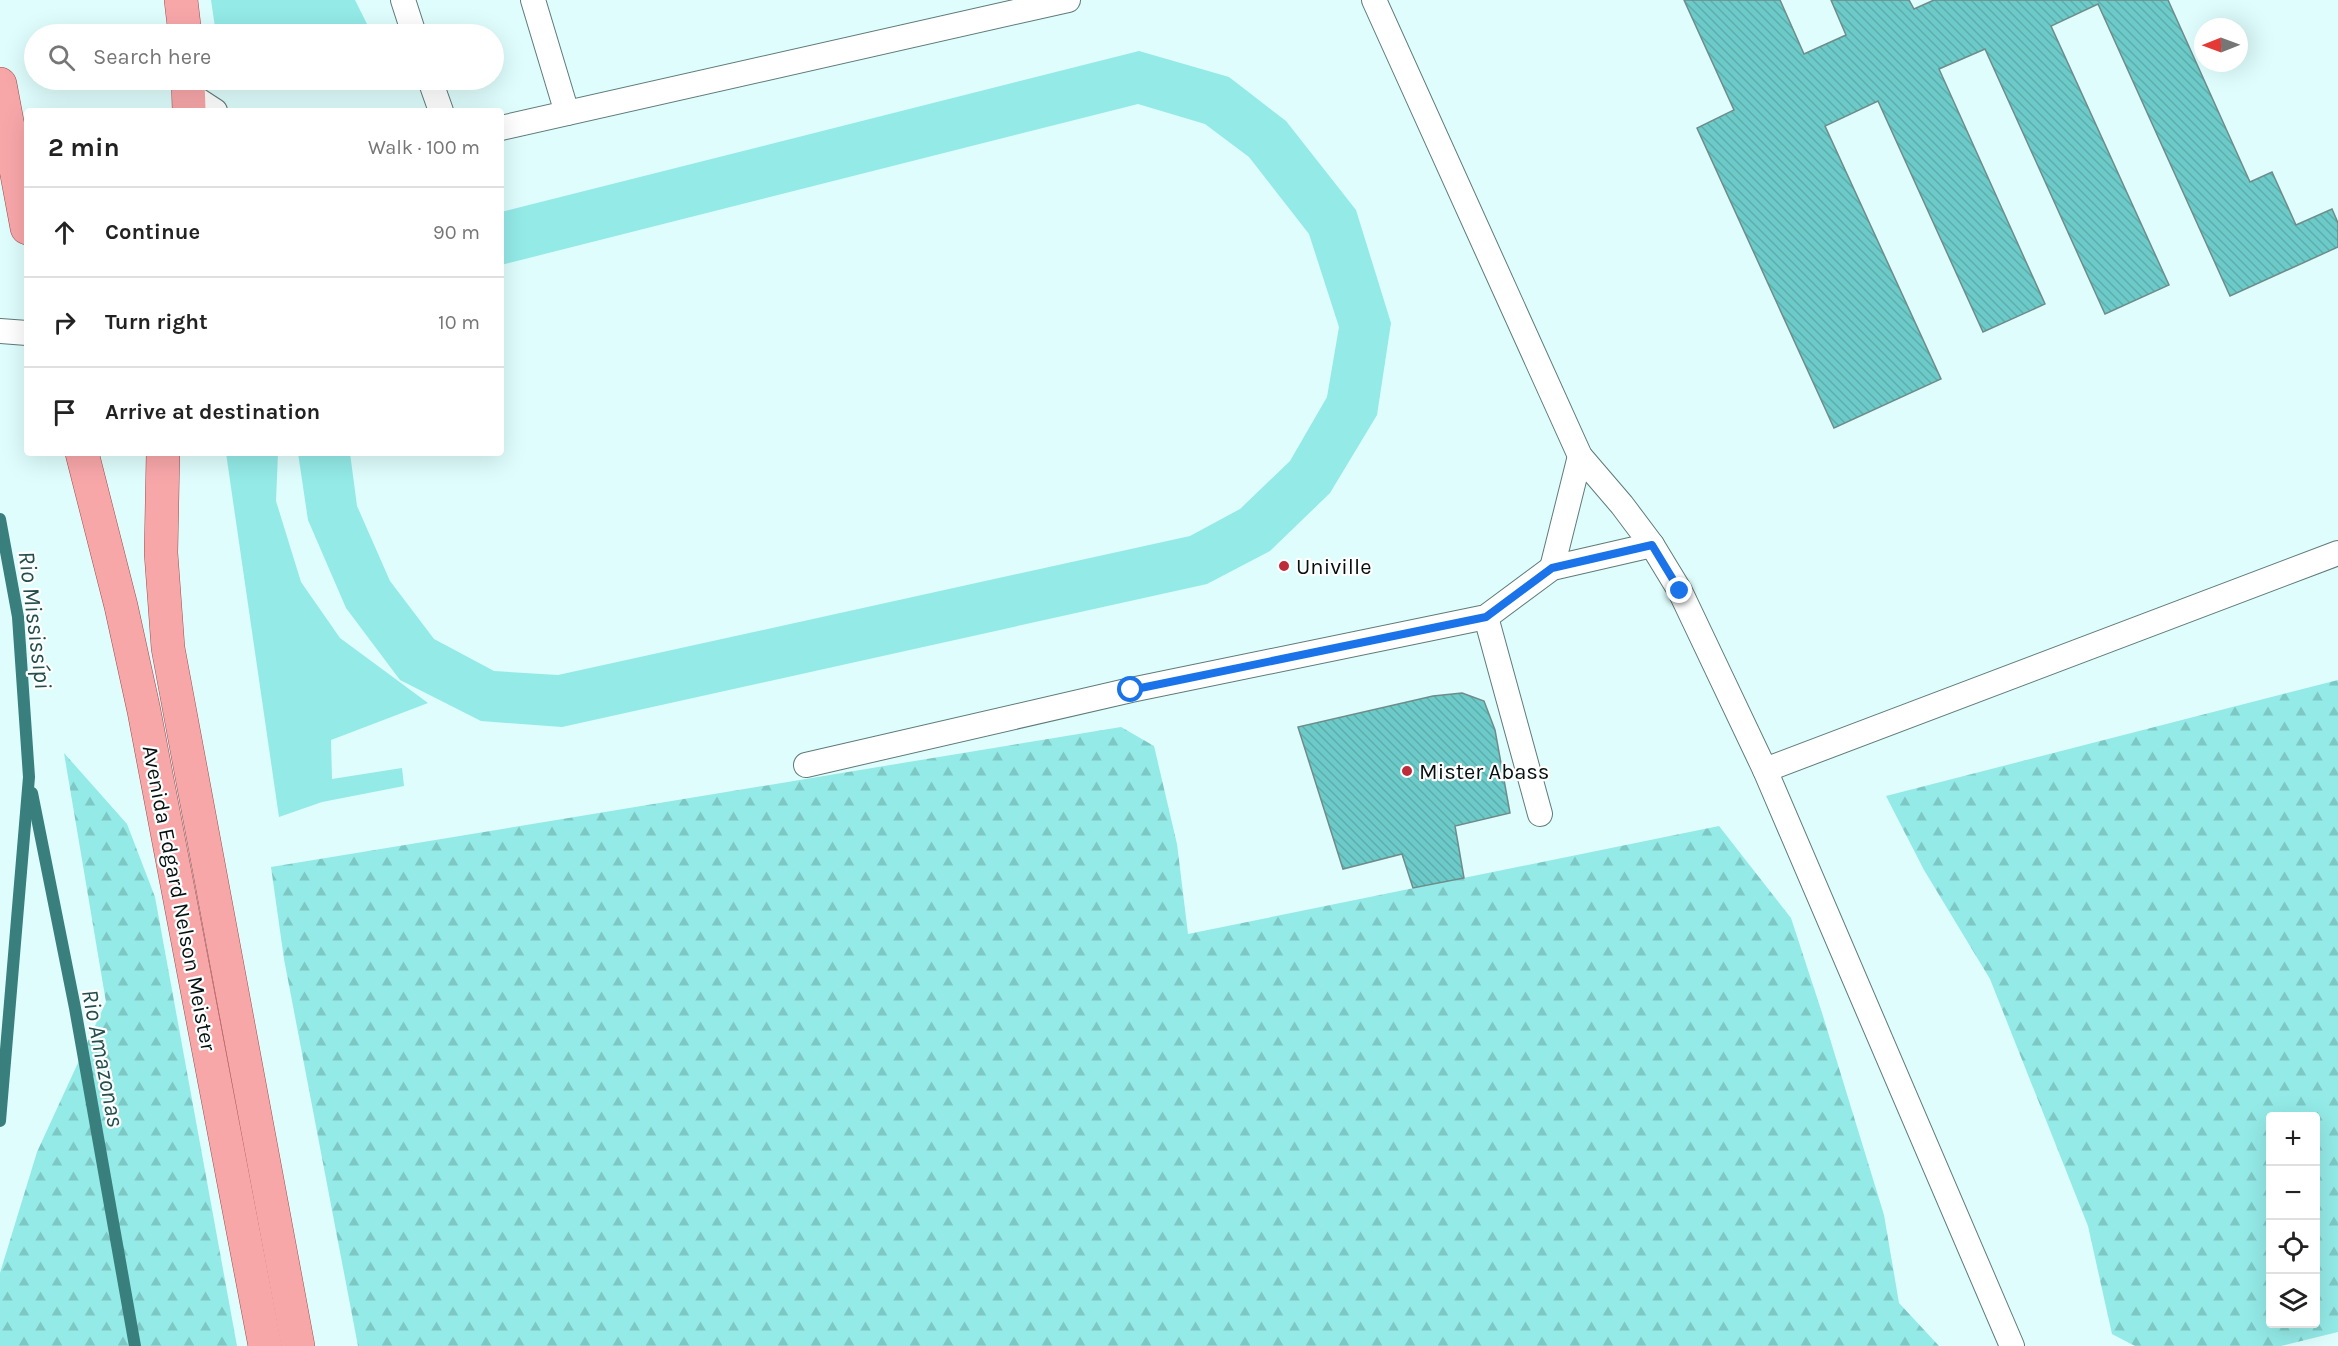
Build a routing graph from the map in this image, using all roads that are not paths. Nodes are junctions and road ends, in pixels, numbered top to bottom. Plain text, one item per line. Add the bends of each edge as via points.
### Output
1 (181, 0) edge
2 (403, 0) edge
3 (533, 0) edge
4 (1068, 0) edge
5 (1374, 0) edge
6 (184, 24) edge
7 (411, 24) edge
8 (0, 84) edge
9 (434, 90) edge
10 (440, 108) edge
11 (567, 113) junction
12 (504, 127) edge
13 (24, 212) edge
14 (0, 332) edge
15 (24, 333) edge
16 (83, 456) edge
17 (163, 456) edge
18 (1580, 456) junction
19 (1652, 545) junction
20 (2338, 553) edge
21 (1552, 568) junction
22 (1486, 617) junction
23 (806, 765) dead end
24 (1765, 770) junction
25 (1540, 814) dead end
26 (265, 1346) edge
27 (298, 1346) edge
28 (2012, 1346) edge

1 - 6 main road
2 - 7 lane
3 - 11 lane
4 - 11 lane
5 - 18 lane
8 - 13 main road
9 - 10 lane
11 - 12 lane
14 - 15 lane
16 - 26 main road, Avenida Edgard Nelson Meister via 122,606 144,711
17 - 27 main road, Avenida Edgard Nelson Meister via 161,553 168,648
18 - 19 lane
18 - 21 lane
19 - 21 lane
19 - 24 lane via 1680,591
20 - 24 lane
21 - 22 lane
22 - 23 lane via 1131,690
22 - 25 lane
24 - 28 lane

